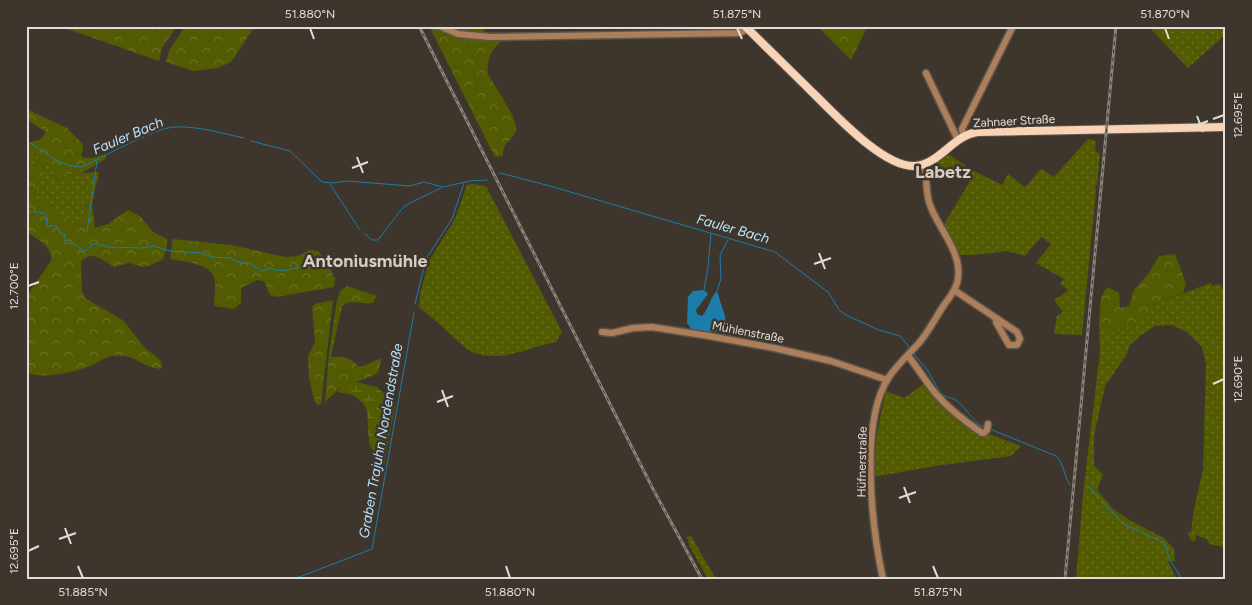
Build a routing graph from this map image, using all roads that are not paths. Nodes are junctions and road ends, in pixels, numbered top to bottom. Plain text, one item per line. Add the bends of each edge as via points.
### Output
1 (439, 26) edge
2 (1013, 26) edge
3 (746, 28) edge
4 (926, 73) dead end
5 (1226, 127) edge
6 (960, 138) junction
7 (922, 164) junction
8 (954, 290) junction
9 (998, 319) dead end
10 (602, 332) dead end
11 (908, 355) junction
12 (887, 380) junction
13 (988, 424) dead end
14 (883, 579) edge

1 - 3 street via 458,34 490,37 739,33
2 - 6 street
3 - 7 main road via 866,143 902,164
4 - 6 street
5 - 6 main road, Zahnaer Straße via 984,132
6 - 7 main road, Zahnaer Straße
7 - 8 street, Hüfnerstraße via 929,203 957,260 958,277
8 - 9 street
8 - 11 street, Hüfnerstraße
10 - 12 street, Mühlenstraße via 646,326 709,336 781,349
11 - 12 street, Hüfnerstraße
11 - 13 street via 936,394 970,425 984,433
12 - 14 street, Hüfnerstraße via 875,417 872,451 873,508

